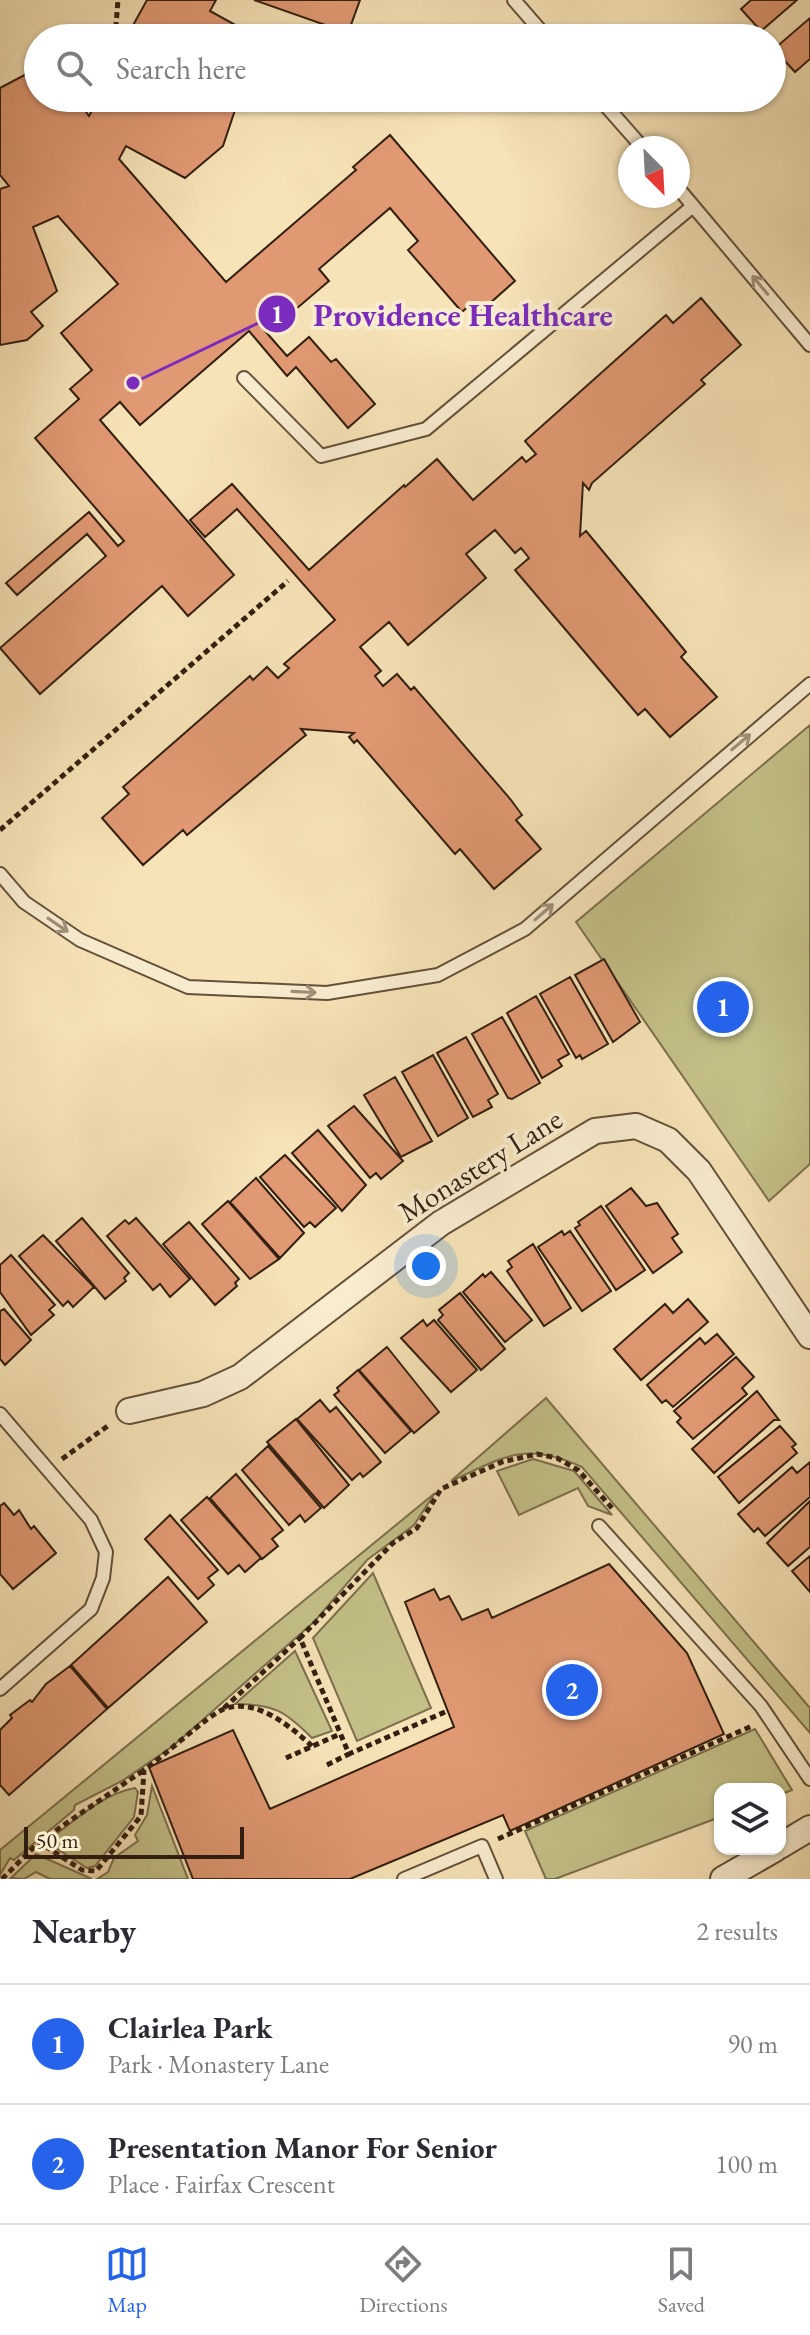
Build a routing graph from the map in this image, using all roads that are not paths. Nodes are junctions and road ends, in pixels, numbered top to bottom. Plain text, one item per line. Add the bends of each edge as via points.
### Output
1 (514, 0) edge
2 (535, 24) edge
3 (611, 112) edge
4 (632, 136) edge
5 (690, 202) edge
6 (693, 206) junction
7 (810, 345) edge
8 (244, 378) dead end
9 (810, 684) edge
10 (0, 874) edge
11 (810, 1336) edge
12 (129, 1411) road end
13 (0, 1414) edge
14 (599, 1526) dead end
15 (0, 1689) edge
16 (810, 1779) edge
17 (810, 1828) edge
18 (786, 1843) edge
19 (770, 1855) edge
20 (750, 1873) edge
21 (404, 1879) edge
22 (496, 1879) edge
23 (723, 1879) edge

1 - 2 lane
3 - 4 lane
5 - 6 lane
7 -> 6 lane
6 - 8 lane via 426,429 321,456
10 -> 9 lane via 24,902 80,940 188,987 327,993 438,975 525,929
11 - 12 street, Monastery Lane via 699,1171 668,1140 636,1126 595,1131 441,1223 240,1377 203,1394
13 - 15 lane via 91,1520 106,1552 91,1609
14 - 16 lane via 769,1718
17 - 18 street
19 - 20 street
20 - 23 street
21 - 22 lane via 482,1846

